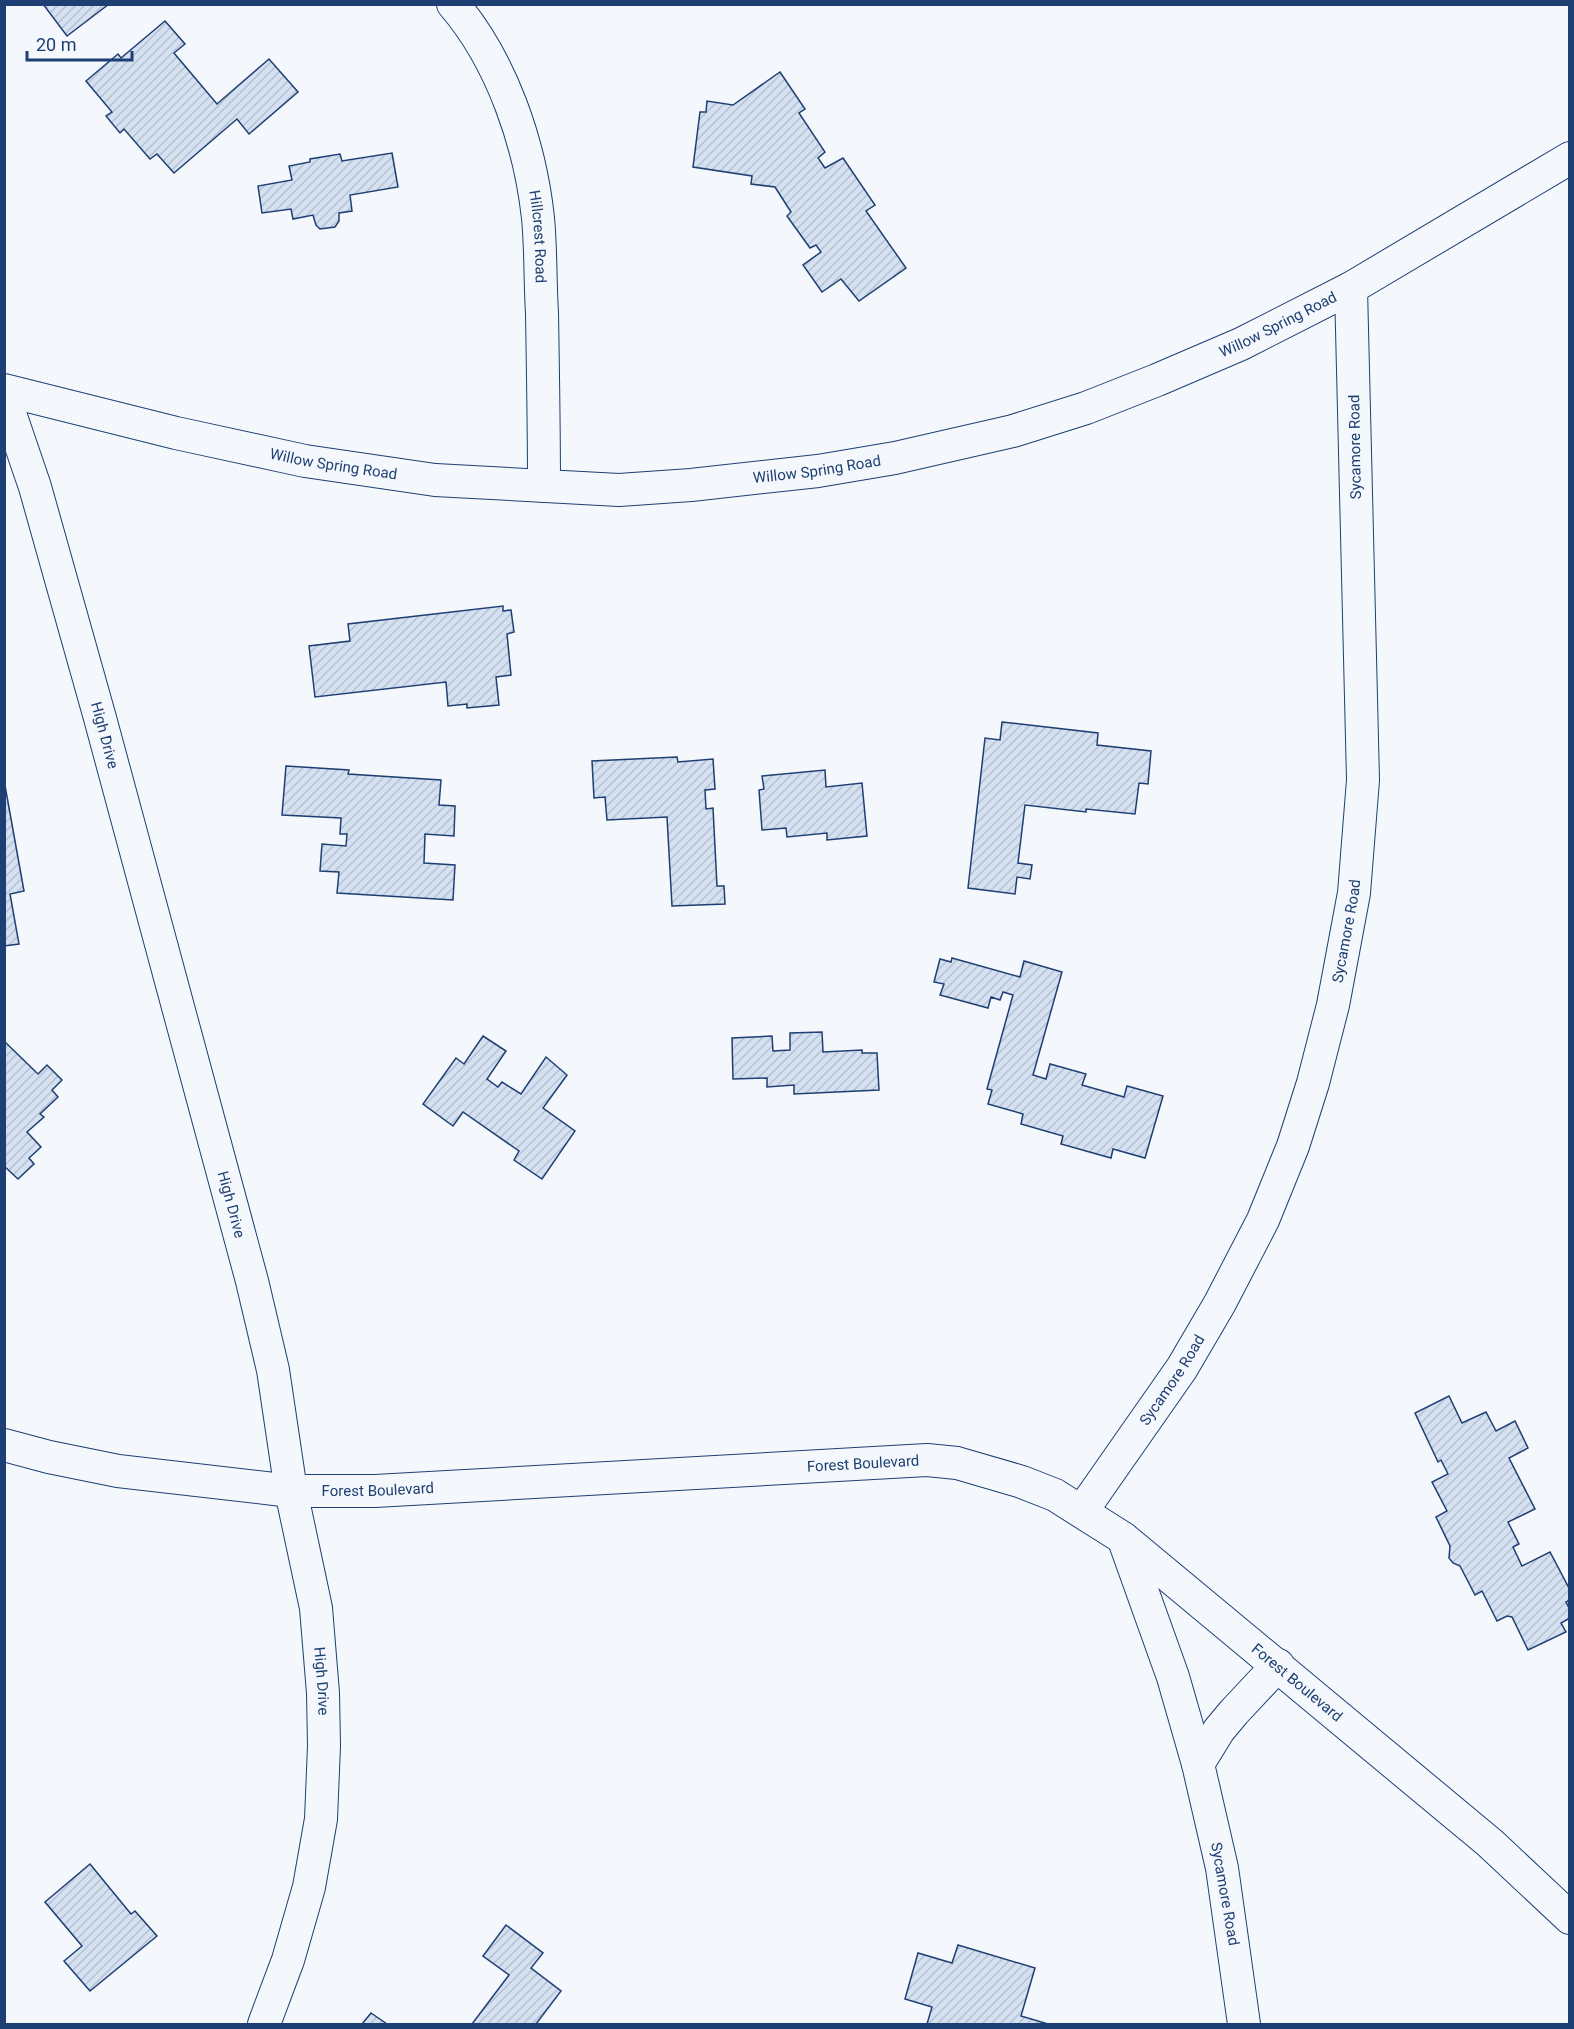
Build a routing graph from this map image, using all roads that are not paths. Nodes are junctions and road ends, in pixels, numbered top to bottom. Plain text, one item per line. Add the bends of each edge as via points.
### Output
1 (453, 4) edge
2 (1569, 158) edge
3 (1351, 288) junction
4 (4, 390) edge
5 (4, 396) edge
6 (544, 486) junction
7 (4, 1445) edge
8 (291, 1491) junction
9 (1082, 1511) junction
10 (1123, 1538) junction
11 (1278, 1665) junction
12 (1198, 1764) junction
13 (1569, 1918) edge
14 (264, 2025) edge
15 (1244, 2025) edge

1 - 6 street, Hillcrest Road via 498,74 519,130 533,185 539,244
2 - 3 street, Willow Spring Road
3 - 6 street, Willow Spring Road via 1241,344 1157,380 1086,408 968,442 819,471 691,485 619,490
3 - 9 street, Sycamore Road via 1363,780 1354,892 1334,1005 1293,1146 1263,1220 1182,1368
4 - 6 street, Willow Spring Road via 305,461 435,480
5 - 8 street, High Drive via 35,487 100,718 252,1281 273,1370
7 - 8 street, Forest Boulevard via 118,1471
8 - 9 street, Forest Boulevard via 375,1491 927,1460 988,1471 1055,1495
8 - 14 street, High Drive via 316,1614 323,1693 324,1790 309,1887
9 - 10 street, Forest Boulevard
10 - 11 street, Forest Boulevard
10 - 12 street, Sycamore Road via 1173,1677
11 - 12 street via 1234,1712
11 - 13 street, Forest Boulevard via 1490,1843
12 - 15 street, Sycamore Road via 1222,1868

